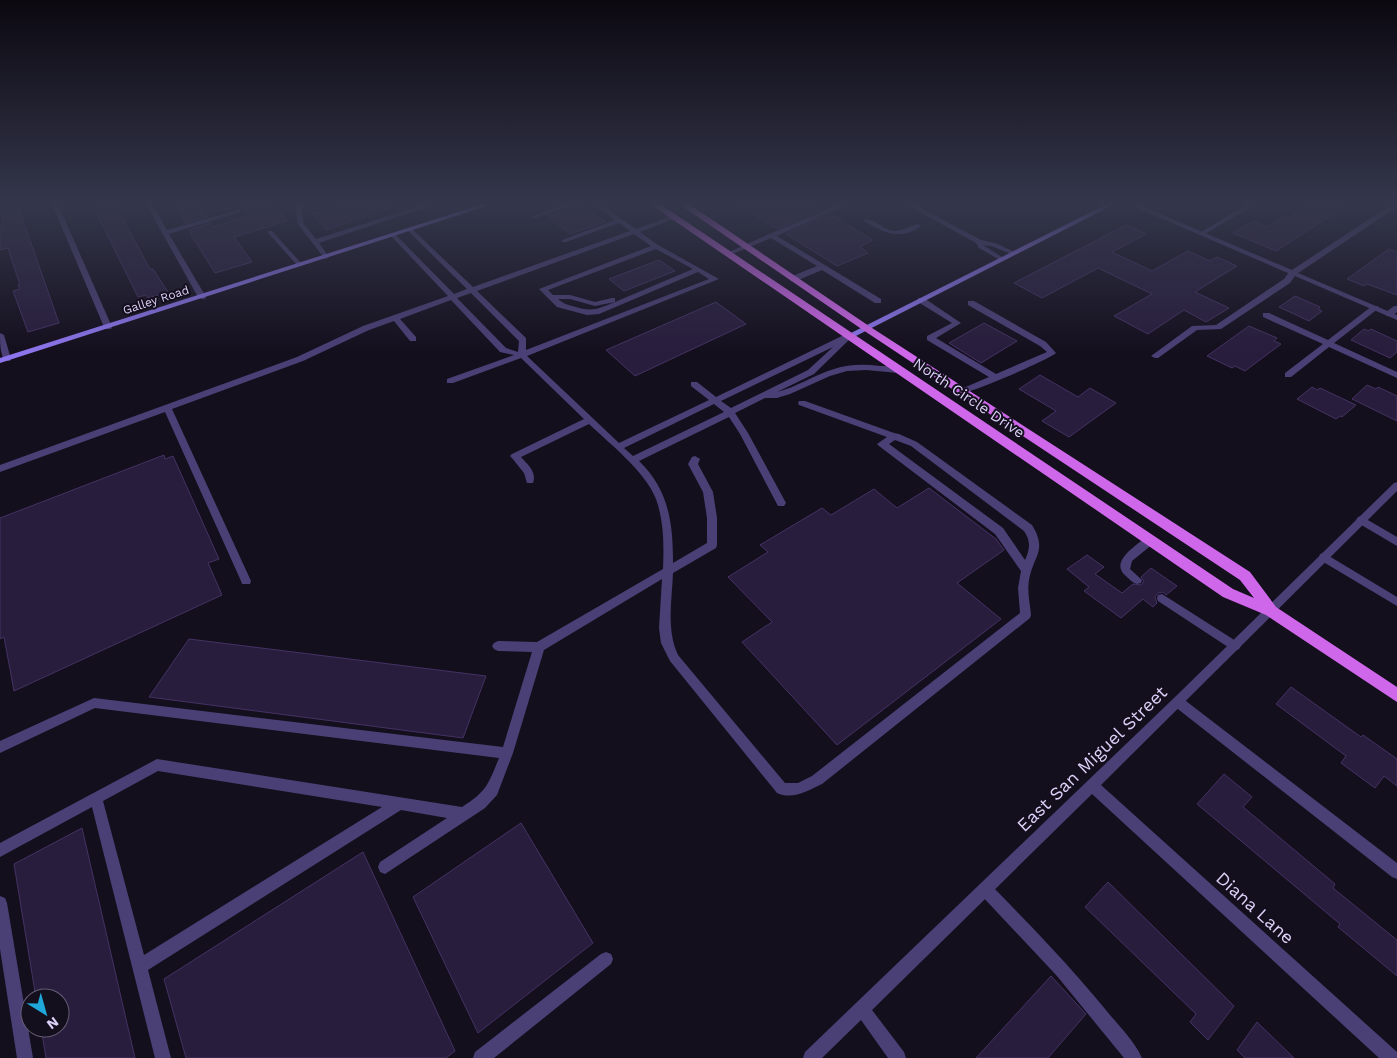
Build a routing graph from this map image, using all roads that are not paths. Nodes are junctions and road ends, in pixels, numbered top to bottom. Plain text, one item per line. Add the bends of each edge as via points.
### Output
1 (76, 253) edge
2 (177, 253) edge
3 (289, 253) edge
4 (324, 253) edge
5 (334, 253) edge
6 (410, 253) edge
7 (434, 253) edge
8 (573, 253) edge
9 (637, 253) edge
10 (669, 253) edge
11 (756, 253) edge
12 (800, 253) edge
13 (992, 253) edge
14 (1014, 253) edge
15 (1247, 253) edge
16 (1322, 253) edge
17 (728, 254) edge
18 (326, 256) junction
19 (1002, 259) junction
20 (300, 265) junction
21 (822, 267) junction
22 (697, 270) junction
23 (1292, 273) junction
24 (793, 279) junction
25 (472, 290) junction
26 (202, 297) junction
27 (452, 297) junction
28 (921, 300) junction
29 (878, 301) dead end
30 (972, 303) dead end
31 (1374, 308) junction
32 (1397, 308) edge
33 (1266, 315) dead end
34 (1393, 316) edge
35 (395, 318) junction
36 (108, 327) junction
37 (866, 328) junction
38 (0, 335) edge
39 (849, 336) junction
40 (413, 339) dead end
41 (1327, 343) junction
42 (522, 355) junction
43 (1155, 356) dead end
44 (4, 360) edge
45 (898, 370) junction
46 (1288, 375) dead end
47 (1397, 375) edge
48 (996, 378) junction
49 (450, 381) dead end
50 (694, 384) dead end
51 (964, 391) junction
52 (763, 396) junction
53 (715, 400) junction
54 (802, 403) dead end
55 (167, 407) junction
56 (730, 412) junction
57 (590, 420) junction
58 (896, 436) junction
59 (618, 447) junction
60 (695, 458) dead end
61 (632, 461) junction
62 (0, 468) edge
63 (530, 481) dead end
64 (1397, 485) edge
65 (782, 503) dead end
66 (1361, 520) junction
67 (1150, 540) junction
68 (1397, 542) edge
69 (1324, 557) junction
70 (667, 571) junction
71 (1027, 571) junction
72 (1137, 580) dead end
73 (246, 581) dead end
74 (1162, 598) dead end
75 (1397, 602) edge
76 (1271, 611) junction
77 (498, 646) dead end
78 (1235, 646) junction
79 (540, 647) junction
80 (1396, 692) edge
81 (1178, 702) junction
82 (0, 747) edge
83 (507, 753) junction
84 (1092, 786) junction
85 (96, 798) junction
86 (399, 804) junction
87 (464, 814) junction
88 (0, 850) edge
89 (385, 867) dead end
90 (1397, 872) edge
91 (985, 889) junction
92 (0, 903) edge
93 (606, 960) dead end
94 (139, 967) junction
95 (861, 1008) junction
96 (24, 1058) edge
97 (163, 1058) edge
98 (481, 1058) edge
99 (811, 1058) edge
100 (898, 1058) edge
101 (1134, 1058) edge
102 (1391, 1058) edge

1 - 36 street
2 - 26 street
3 - 20 street
4 - 18 street
5 - 18 main road, Galley Road
6 - 27 street
7 - 25 street
8 - 25 street
9 - 22 street via 543,289 560,305 587,313 596,312
10 - 22 street
11 - 24 main road, North Circle Drive
12 - 21 street
13 - 19 street
14 - 19 main road
15 - 23 street
16 - 23 street
17 - 39 main road, North Circle Drive
18 - 20 main road, Galley Road
19 - 28 main road
20 - 26 main road, Galley Road
21 - 24 street
21 - 29 street
22 - 42 street via 715,279
23 - 31 street
23 - 43 street via 1287,281 1218,327 1194,328
24 - 37 main road, North Circle Drive
25 - 27 street
25 - 42 street via 523,340
26 - 36 main road, Galley Road
27 - 35 street
27 - 42 street via 503,350
28 - 37 main road
28 - 48 street via 957,323 930,338
30 - 48 street via 1043,344 1052,353
31 - 34 street
31 - 41 street
32 - 34 street
33 - 41 street
35 - 40 street
35 - 55 street via 366,328 318,352
36 - 44 main road, Galley Road
37 - 39 main road
37 - 51 main road, North Circle Drive
38 - 44 street
39 - 45 main road, North Circle Drive
39 - 52 street via 811,372
39 - 53 street
41 - 46 street
41 - 47 street
42 - 49 street
42 - 57 street
45 - 52 street via 849,368 822,376 780,396
45 - 67 main road, North Circle Drive
48 - 51 street
50 - 53 street
51 - 76 main road, North Circle Drive via 1245,576
52 - 56 street
53 - 56 street
53 - 59 street
54 - 58 street
55 - 62 street
55 - 73 street
56 - 61 street
56 - 65 street
57 - 59 street
57 - 63 street via 515,456 529,472
58 - 71 street via 914,444 1028,528 1036,547
58 - 71 street via 882,444 998,531
59 - 61 street
60 - 70 street via 693,464 708,492 712,545
61 - 70 street via 652,483 661,500 668,534
64 - 66 street, East San Miguel Street
66 - 68 street
66 - 69 street, East San Miguel Street
67 - 72 street via 1127,559 1125,570
67 - 76 main road, North Circle Drive via 1228,593
69 - 75 street
69 - 76 street, East San Miguel Street
70 - 71 street via 667,643 674,658 782,789 799,790 817,780 1026,615 1024,580
70 - 79 street
74 - 78 street
76 - 78 street, East San Miguel Street
76 - 80 main road, North Circle Drive
77 - 79 street
78 - 81 street, East San Miguel Street
79 - 83 street
81 - 84 street, East San Miguel Street
81 - 90 street
82 - 83 street via 94,704
83 - 87 street via 492,791
84 - 91 street, East San Miguel Street
84 - 102 street, Diana Lane
85 - 86 street via 157,765
85 - 88 street
85 - 94 street
86 - 87 street
86 - 94 street
87 - 89 street
91 - 95 street, East San Miguel Street
91 - 101 street via 1106,1019
92 - 96 street
93 - 98 street
94 - 97 street
95 - 99 street, East San Miguel Street
95 - 100 street

